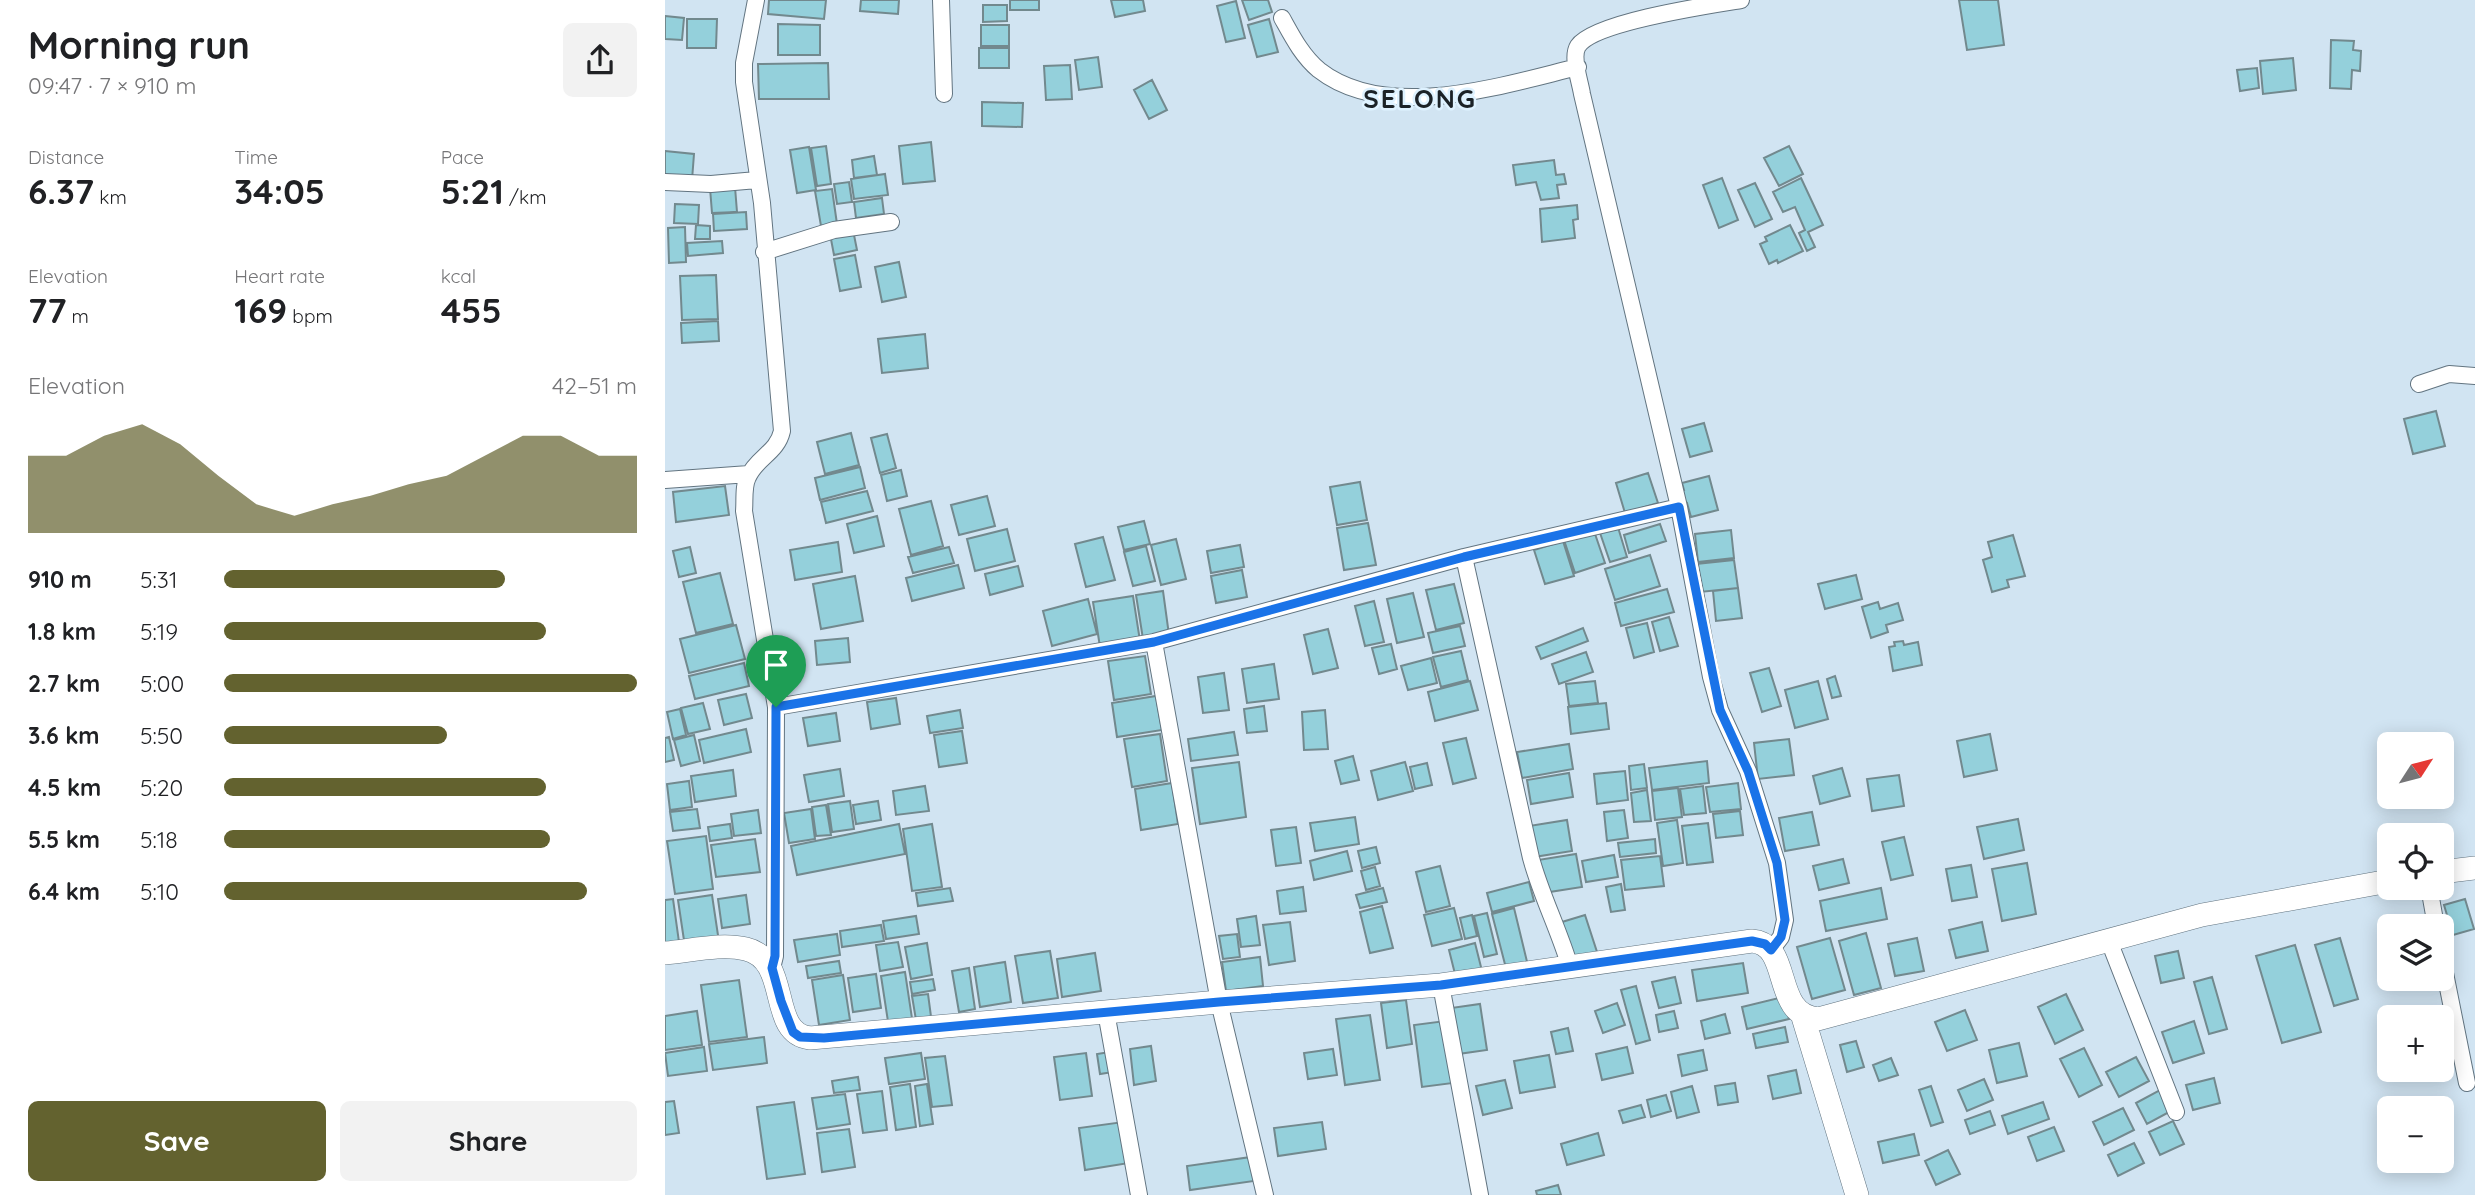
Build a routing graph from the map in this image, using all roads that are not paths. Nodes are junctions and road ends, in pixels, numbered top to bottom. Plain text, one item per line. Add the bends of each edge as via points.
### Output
1 (756, 0) edge
2 (941, 0) edge
3 (1741, 0) edge
4 (1282, 18) dead end
5 (1578, 67) junction
6 (944, 94) dead end
7 (757, 180) junction
8 (665, 182) edge
9 (891, 222) dead end
10 (764, 252) junction
11 (2475, 376) edge
12 (2419, 384) dead end
13 (749, 474) junction
14 (665, 481) edge
15 (1679, 507) junction
16 (1464, 557) junction
17 (1154, 642) junction
18 (776, 707) junction
19 (2475, 868) edge
20 (2454, 870) edge
21 (2377, 883) edge
22 (2109, 941) junction
23 (1771, 950) junction
24 (665, 953) edge
25 (1570, 967) junction
26 (772, 968) junction
27 (1441, 985) junction
28 (2449, 991) edge
29 (1219, 1002) junction
30 (1106, 1012) junction
31 (1803, 1017) junction
32 (2467, 1083) dead end
33 (2176, 1112) dead end
34 (1139, 1195) edge
35 (1265, 1195) edge
36 (1481, 1195) edge
37 (1857, 1195) edge

1 - 7 street via 744,72
2 - 6 street
3 - 5 street via 1649,15 1593,36 1579,43 1575,53
4 - 5 street via 1319,69 1366,92 1405,97 1485,90
5 - 15 street
7 - 8 street
7 - 10 street
9 - 10 street via 834,230
10 - 13 street via 782,431 779,443
11 - 12 street via 2449,374
13 - 14 street
13 - 18 street via 744,511
15 - 16 street
15 - 23 street via 1720,710 1748,771 1777,863 1785,920 1781,937
16 - 17 street
16 - 25 street via 1533,865
17 - 18 street
17 - 29 street
18 - 26 street
19 - 20 street
21 - 22 street via 2201,915
22 - 31 street via 1831,1016
22 - 33 street
23 - 25 street via 1752,941
23 - 31 street via 1787,993
24 - 26 street via 748,949
25 - 27 street
26 - 30 street via 785,1015 800,1037
27 - 29 street
27 - 36 street
28 - 32 street
29 - 30 street
29 - 35 street
30 - 34 street
31 - 37 street

